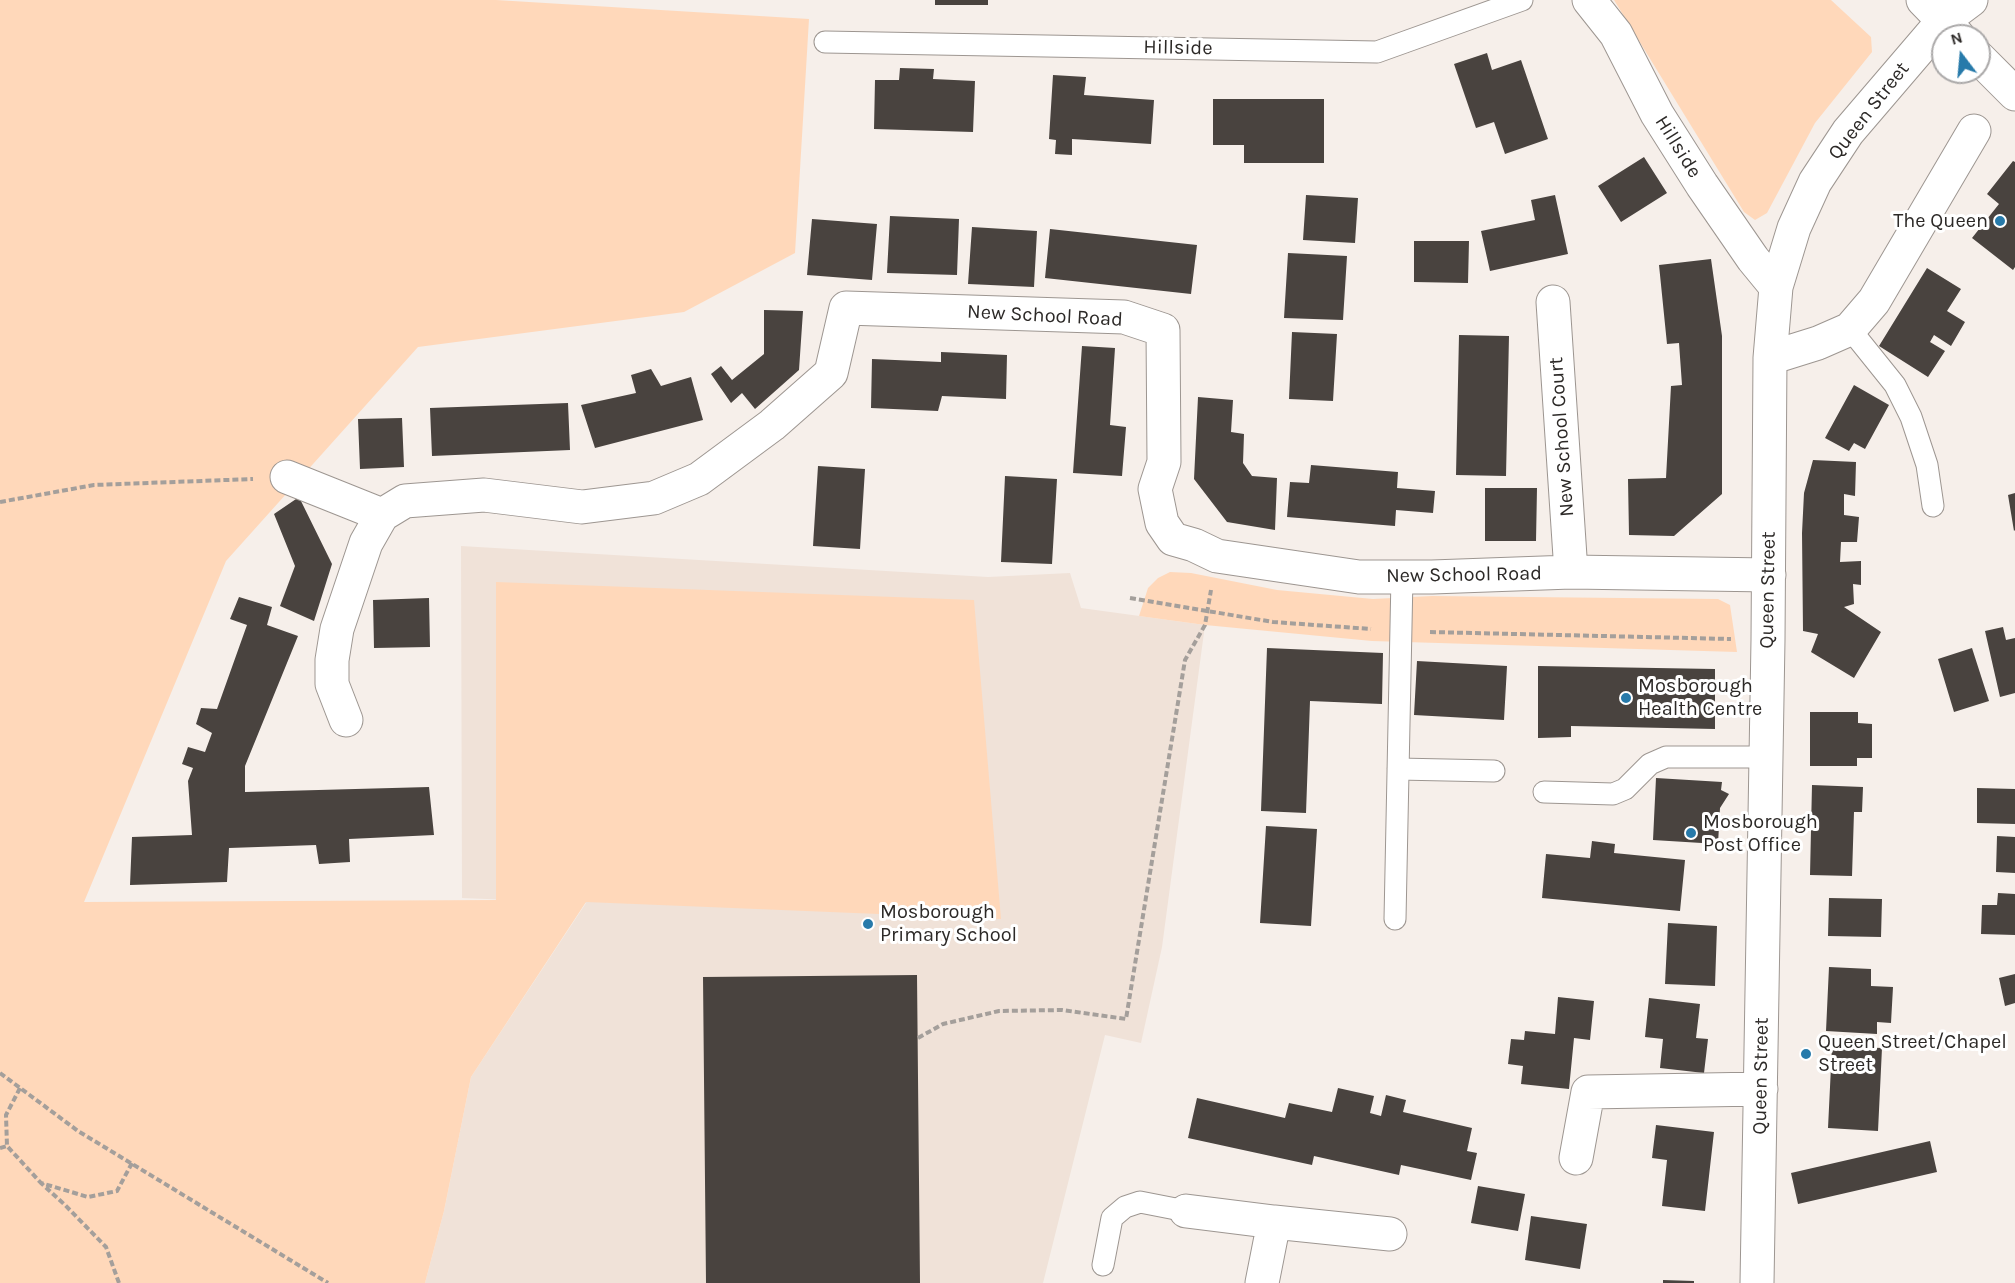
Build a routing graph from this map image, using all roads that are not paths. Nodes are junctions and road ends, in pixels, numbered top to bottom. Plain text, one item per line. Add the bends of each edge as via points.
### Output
1 (1522, 0) edge
2 (1589, 0) edge
3 (1971, 0) edge
4 (1942, 19) edge
5 (825, 42) dead end
6 (1991, 70) edge
7 (2015, 94) edge
8 (1974, 132) dead end
9 (1776, 287) junction
10 (1553, 302) dead end
11 (1850, 329) junction
12 (1770, 358) junction
13 (287, 477) road end
14 (1933, 506) dead end
15 (382, 515) junction
16 (1571, 572) junction
17 (1769, 575) junction
18 (1402, 577) junction
19 (346, 720) dead end
20 (1766, 756) junction
21 (1398, 769) junction
22 (1494, 771) dead end
23 (1544, 792) dead end
24 (1395, 919) dead end
25 (1761, 1089) junction
26 (1576, 1158) dead end
27 (1186, 1211) joint
28 (1274, 1222) junction
29 (1390, 1234) dead end
30 (1103, 1265) dead end
31 (1262, 1283) edge
32 (1757, 1283) edge

1 - 5 lane, Hillside via 1377,52
2 - 9 street, Hillside via 1616,34 1656,114 1702,185 1752,260
3 - 4 street, Queen Street
4 - 9 street, Queen Street via 1848,132 1815,182 1794,228
6 - 7 street
8 - 11 street via 1874,301
9 - 12 street, Queen Street
10 - 16 street, New School Court
11 - 12 street
11 - 14 lane via 1895,385 1911,417 1927,465
12 - 17 street, Queen Street
13 - 15 street
15 - 18 street, New School Road via 405,501 484,495 582,507 654,498 699,479 772,425 831,373 846,308 1124,317 1163,330 1164,462 1155,489 1162,523 1173,539 1217,556 1359,577
15 - 19 street via 366,543 337,629 332,684
16 - 17 street, New School Road
16 - 18 street, New School Road
17 - 20 street, Queen Street
18 - 21 lane
20 - 23 lane via 1666,758 1650,764 1624,789 1613,794
20 - 25 street, Queen Street
21 - 22 lane
21 - 24 lane
25 - 26 street via 1588,1092
25 - 32 street, Queen Street
27 - 28 street
27 - 30 lane via 1140,1202 1125,1207 1112,1218
28 - 29 street
28 - 31 street

